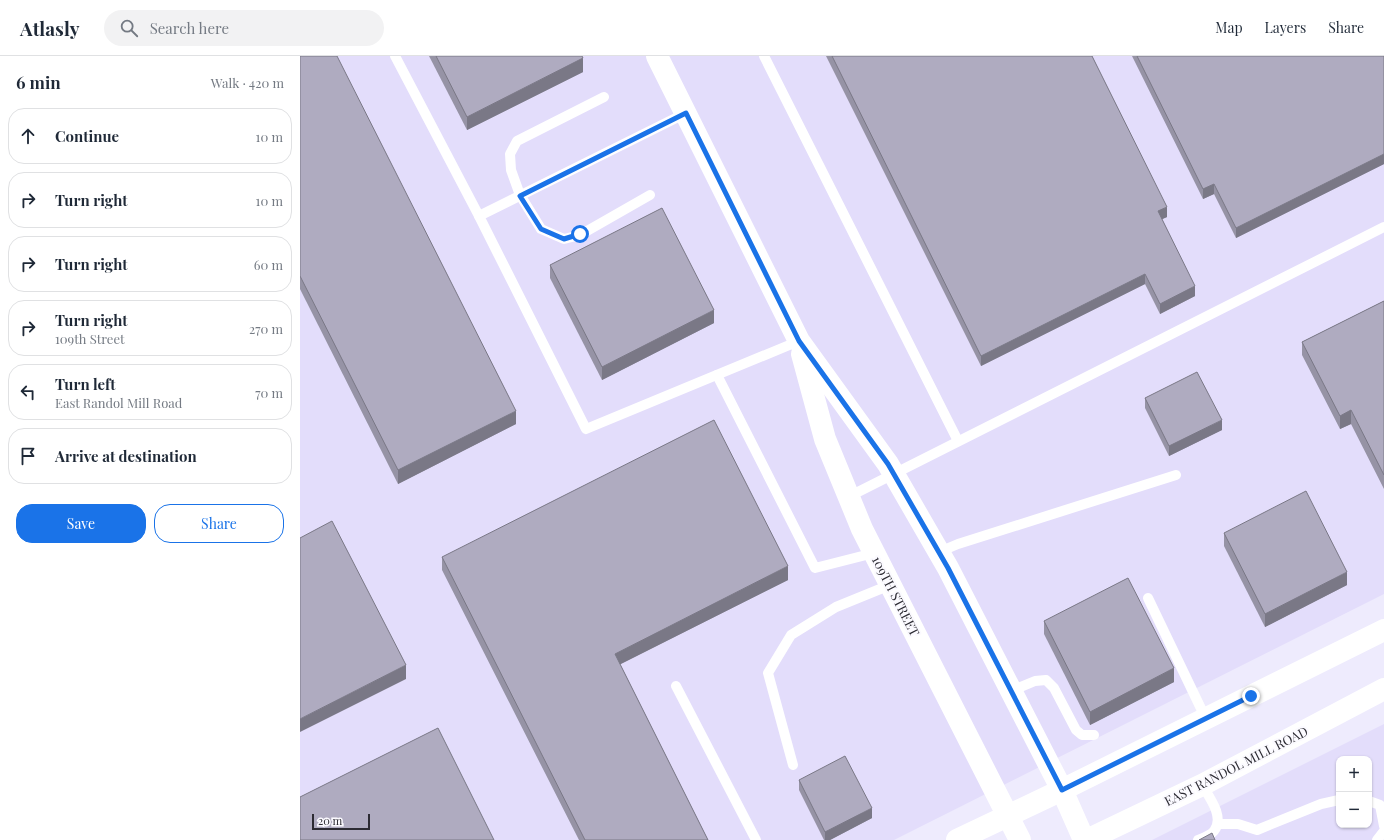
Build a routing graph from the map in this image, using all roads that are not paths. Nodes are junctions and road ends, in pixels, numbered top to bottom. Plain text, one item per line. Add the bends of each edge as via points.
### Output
1 (395, 56) edge
2 (657, 56) edge
3 (764, 56) edge
4 (604, 97) dead end
5 (686, 113) junction
6 (650, 195) dead end
7 (520, 196) junction
8 (479, 216) junction
9 (1384, 227) edge
10 (799, 341) junction
11 (717, 375) junction
12 (958, 441) junction
13 (893, 474) junction
14 (1176, 475) dead end
15 (848, 497) junction
16 (939, 552) junction
17 (874, 553) junction
18 (890, 585) junction
19 (1148, 598) dead end
20 (1384, 630) edge
21 (676, 686) dead end
22 (1384, 689) edge
23 (1011, 691) junction
24 (1206, 718) junction
25 (1094, 735) dead end
26 (794, 765) dead end
27 (1202, 785) junction
28 (1062, 790) junction
29 (1336, 801) edge
30 (1372, 802) edge
31 (1008, 816) junction
32 (1218, 824) junction
33 (1384, 826) edge
34 (1384, 831) edge
35 (756, 840) edge
36 (957, 840) edge
37 (1020, 840) edge
38 (1084, 840) edge
39 (1087, 840) edge
40 (1198, 840) edge
41 (1377, 840) edge

1 - 8 lane
2 - 5 street, 109TH STREET
3 - 12 lane
4 - 7 lane via 517,141 510,154 511,170
5 - 7 lane
5 - 10 street, 109TH STREET
6 - 7 lane via 580,234 564,239 541,229
7 - 8 lane
8 - 11 lane via 586,429
9 - 12 lane
10 - 11 lane
10 - 13 street, 109TH STREET
10 - 15 street, 109TH STREET via 825,439
11 - 17 lane via 815,568
12 - 13 lane
13 - 15 lane
13 - 16 street, 109TH STREET
14 - 16 lane
15 - 17 street, 109TH STREET
16 - 23 street, 109TH STREET
17 - 18 street, 109TH STREET
18 - 26 lane via 836,607 791,636 768,673
18 - 31 street, 109TH STREET
19 - 24 lane
20 - 24 street
21 - 35 lane
22 - 27 street, EAST RANDOL MILL ROAD
23 - 25 lane via 1035,680 1046,680 1054,688 1076,730 1082,735
23 - 28 street, 109TH STREET
24 - 28 street
27 - 32 lane via 1215,807
27 - 39 street, EAST RANDOL MILL ROAD
28 - 31 street
28 - 38 street, 109TH STREET
29 - 32 lane via 1321,804 1257,830 1238,824
30 - 33 lane via 1380,805
31 - 36 street
31 - 37 street, 109TH STREET
32 - 40 lane via 1214,832
34 - 41 lane

